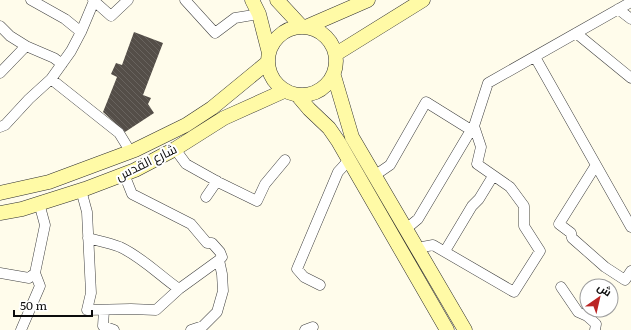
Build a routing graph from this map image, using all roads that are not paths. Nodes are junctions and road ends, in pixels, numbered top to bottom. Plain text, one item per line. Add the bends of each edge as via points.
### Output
1 (30, 0) edge
2 (128, 0) edge
3 (185, 0) edge
4 (252, 0) edge
5 (277, 0) edge
6 (368, 0) edge
7 (423, 0) edge
8 (93, 1) edge
9 (631, 2) edge
10 (618, 9) junction
11 (259, 14) junction
12 (631, 19) edge
13 (0, 26) edge
14 (304, 27) junction
15 (81, 32) junction
16 (576, 33) junction
17 (26, 46) junction
18 (336, 54) junction
19 (535, 56) junction
20 (268, 58) junction
21 (62, 64) junction
22 (0, 73) edge
23 (334, 76) junction
24 (631, 78) edge
25 (51, 79) junction
26 (284, 91) junction
27 (298, 96) junction
28 (0, 127) edge
29 (472, 128) junction
30 (176, 149) junction
31 (130, 152) junction
32 (285, 160) dead end
33 (349, 160) junction
34 (596, 165) junction
35 (124, 174) junction
36 (374, 176) junction
37 (493, 176) junction
38 (217, 181) junction
39 (81, 190) junction
40 (0, 193) edge
41 (206, 197) dead end
42 (39, 204) junction
43 (0, 213) edge
44 (631, 227) edge
45 (406, 229) junction
46 (88, 238) junction
47 (417, 248) junction
48 (444, 251) junction
49 (219, 260) junction
50 (631, 271) edge
51 (0, 273) edge
52 (35, 273) junction
53 (320, 285) dead end
54 (561, 287) dead end
55 (179, 289) junction
56 (104, 310) junction
57 (204, 328) edge
58 (21, 330) edge
59 (114, 330) edge
60 (191, 330) edge
61 (447, 330) edge
62 (465, 330) edge
63 (595, 330) edge

1 - 15 street
2 - 8 street via 111,16
3 - 11 street via 216,33 235,18
4 - 11 main road
5 - 14 main road
6 - 14 main road
7 - 18 main road
8 - 15 street
9 - 10 street
10 - 12 street
10 - 16 street
11 - 20 main road
13 - 17 street
14 - 18 main road via 322,33
14 - 20 main road via 293,28 277,37
15 - 21 street via 72,52
16 - 19 street
16 - 24 street
17 - 21 street
17 - 22 street
18 - 23 main road
19 - 29 street via 488,83
19 - 34 street
20 - 26 main road via 272,79
20 - 31 main road, شارع القدس via 212,108 186,125
21 - 25 street
23 - 27 main road via 315,94
23 - 36 main road via 352,137
25 - 28 street
25 - 31 street via 119,132
26 - 27 main road
26 - 30 main road, شارع القدس via 224,118
27 - 33 main road via 329,128
29 - 36 street via 426,102 390,165
29 - 37 street via 481,147 477,164
29 - 45 street via 418,219
30 - 35 main road, شارع القدس
30 - 38 street via 186,164
31 - 40 main road, شارع القدس via 49,182
32 - 38 street via 265,184 257,201
33 - 53 street via 338,172 297,269 304,277
33 - 61 main road
34 - 44 street
34 - 50 street via 559,224 605,267 625,280
35 - 39 main road, شارع القدس
35 - 49 street via 132,194 191,224 207,243 212,243 220,252 222,257
36 - 45 main road
37 - 48 street
37 - 48 street via 510,187 524,206 524,226 540,252 514,292
38 - 41 street
39 - 42 main road, شارع القدس
39 - 46 street via 87,212
42 - 43 main road, شارع القدس
42 - 52 street via 45,225
45 - 47 main road
46 - 55 street via 121,248
46 - 56 street via 91,293 87,310
47 - 48 street via 433,244
47 - 62 main road
49 - 55 street
49 - 57 street via 223,291 217,312
51 - 52 street via 29,278
52 - 58 street via 40,286
54 - 63 street via 578,312 596,324
55 - 56 street via 156,310
56 - 59 street via 103,326
57 - 60 street

